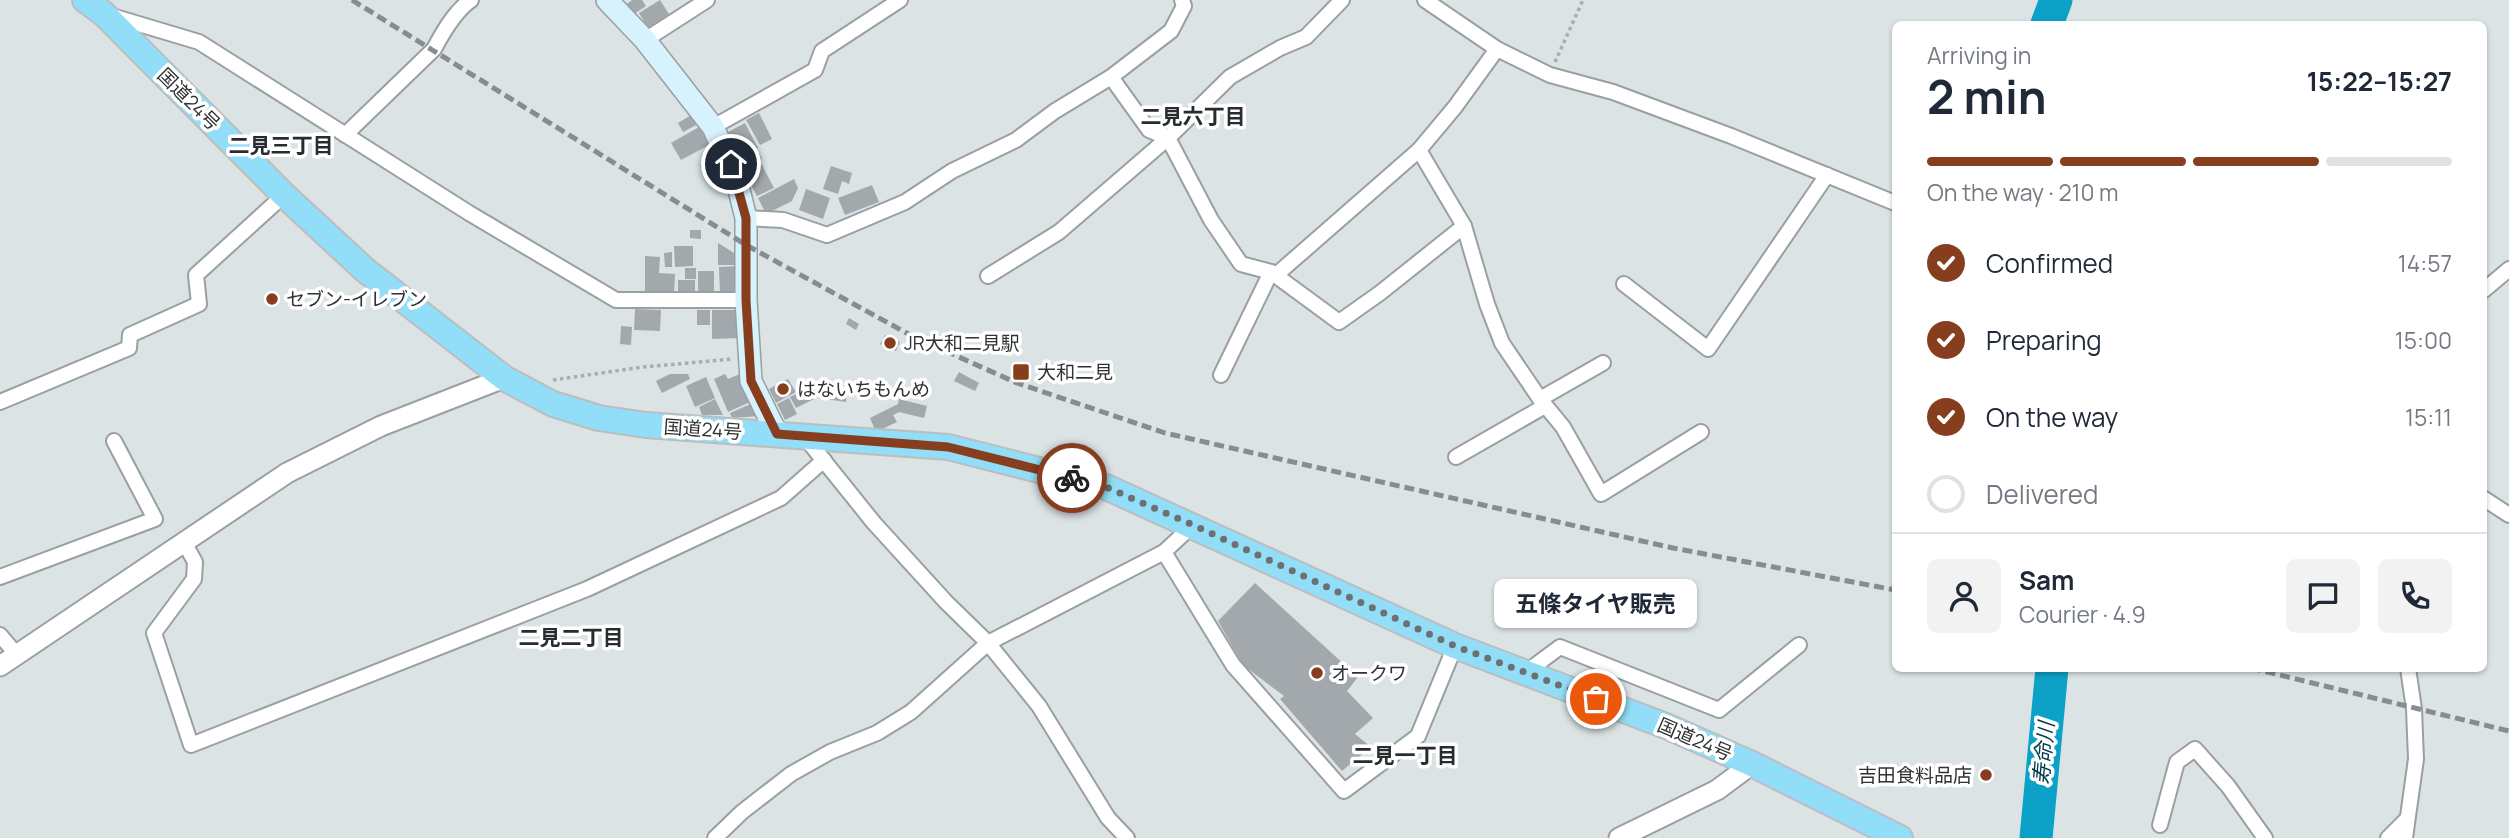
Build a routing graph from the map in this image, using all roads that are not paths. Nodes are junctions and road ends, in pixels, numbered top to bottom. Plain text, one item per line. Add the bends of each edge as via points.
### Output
1 (471, 0) edge
2 (607, 0) edge
3 (707, 0) edge
4 (900, 0) edge
5 (1182, 0) edge
6 (1342, 0) edge
7 (1425, 0) edge
8 (95, 7) edge
9 (645, 40) junction
10 (1497, 49) junction
11 (1111, 77) junction
12 (713, 127) junction
13 (345, 135) junction
14 (1168, 138) junction
15 (1419, 150) junction
16 (1827, 175) junction
17 (284, 195) junction
18 (1892, 202) edge
19 (746, 218) junction
20 (1464, 226) junction
21 (2509, 270) edge
22 (1273, 274) junction
23 (988, 276) dead end
24 (1624, 285) dead end
25 (2487, 287) edge
26 (746, 300) junction
27 (1602, 363) dead end
28 (1221, 375) dead end
29 (504, 378) junction
30 (0, 402) edge
31 (1543, 403) junction
32 (1701, 432) dead end
33 (777, 434) junction
34 (804, 436) junction
35 (114, 441) dead end
36 (1456, 457) dead end
37 (824, 460) junction
38 (2487, 501) edge
39 (2509, 515) edge
40 (1193, 525) junction
41 (184, 542) junction
42 (1164, 552) junction
43 (0, 577) edge
44 (0, 635) edge
45 (988, 643) junction
46 (1799, 645) dead end
47 (1455, 646) junction
48 (8, 660) edge
49 (2409, 672) edge
50 (1525, 673) junction
51 (1752, 764) junction
52 (2407, 819) junction
53 (2160, 825) dead end
54 (1895, 837) edge
55 (715, 838) edge
56 (1127, 838) edge
57 (1619, 838) edge
58 (2264, 838) edge
59 (2388, 838) edge
60 (2405, 838) edge

1 - 13 street via 434,49
2 - 9 main road
3 - 9 street
4 - 12 street via 822,51 815,70
5 - 11 street via 1184,6 1171,31
6 - 14 street via 1306,37 1230,77
7 - 10 street
8 - 13 street via 199,42
8 - 17 highway, 国道24号
9 - 12 main road
10 - 15 street
10 - 16 street via 1550,75 1613,92
11 - 14 street via 1149,130
11 - 19 street via 1017,140 905,202 827,235 783,220
12 - 19 main road via 736,178
13 - 26 street via 616,300
14 - 22 street via 1210,220 1241,264
14 - 23 street via 1059,232
15 - 20 street
15 - 22 street
16 - 18 street
16 - 24 street via 1708,349
17 - 29 highway, 国道24号 via 365,270
17 - 30 street via 196,275 199,304 130,335 129,348
19 - 26 main road
20 - 22 street via 1339,321
20 - 31 street via 1502,342
21 - 25 street
22 - 28 street
26 - 33 main road via 751,381
27 - 31 street
29 - 33 highway, 国道24号 via 554,404 599,418
29 - 41 street via 381,426 287,473
31 - 32 street via 1563,427 1601,494
31 - 36 street
33 - 34 highway, 国道24号
34 - 37 street
34 - 40 highway, 国道24号 via 948,447 1106,487
35 - 43 street via 155,519
37 - 41 street via 780,498 599,583 191,745 154,633 194,579 195,562
37 - 45 street via 874,523
38 - 39 street
40 - 42 street
40 - 47 highway, 国道24号
41 - 48 street
42 - 45 street
42 - 47 street via 1233,665 1344,791 1418,736
44 - 48 street
45 - 55 street via 911,712 792,774
45 - 56 street via 1039,706 1108,818
46 - 50 street via 1719,710 1560,647
47 - 50 highway, 国道24号
49 - 52 street via 2416,759
50 - 51 highway, 国道24号
51 - 54 highway, 国道24号
51 - 57 street via 1717,790
52 - 59 street
52 - 60 street
53 - 58 street via 2177,762 2195,749

